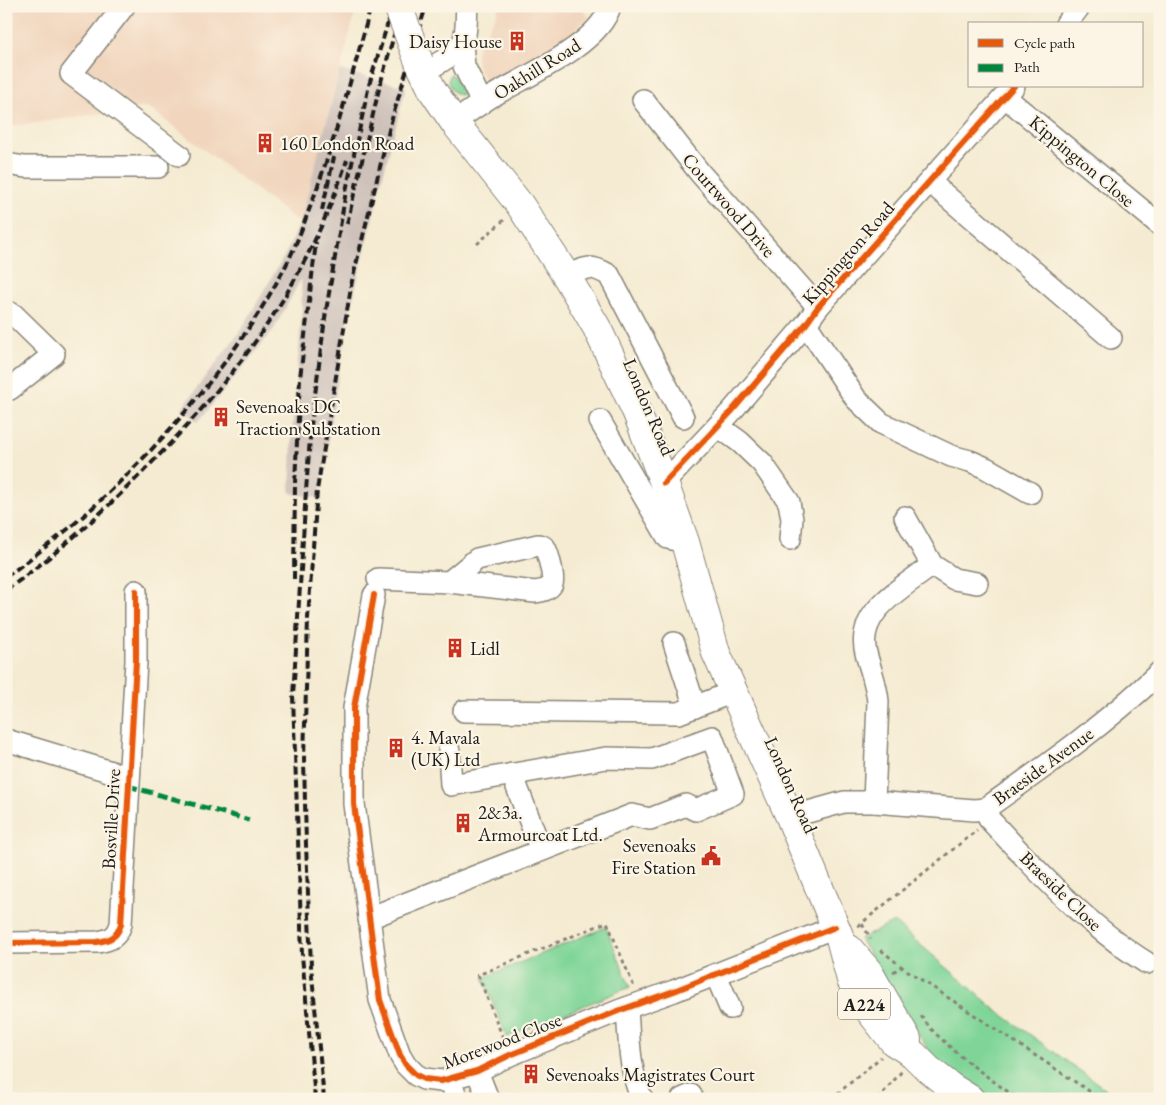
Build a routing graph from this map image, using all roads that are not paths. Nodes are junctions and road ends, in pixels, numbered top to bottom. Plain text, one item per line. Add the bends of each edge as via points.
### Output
1 (124, 6) edge
2 (398, 6) edge
3 (467, 6) edge
4 (610, 6) edge
5 (1080, 6) edge
6 (1068, 22) edge
7 (462, 44) junction
8 (421, 66) junction
9 (1009, 92) edge
10 (643, 100) dead end
11 (482, 103) junction
12 (454, 122) junction
13 (178, 155) dead end
14 (6, 164) edge
15 (158, 167) dead end
16 (930, 182) junction
17 (1160, 225) edge
18 (567, 277) junction
19 (6, 311) edge
20 (812, 316) junction
21 (1111, 338) dead end
22 (10, 389) dead end
23 (683, 417) dead end
24 (600, 421) dead end
25 (718, 426) junction
26 (664, 483) junction
27 (1030, 493) dead end
28 (905, 517) dead end
29 (790, 540) dead end
30 (685, 542) junction
31 (932, 566) junction
32 (449, 582) dead end
33 (977, 583) dead end
34 (136, 591) dead end
35 (674, 643) dead end
36 (1160, 672) edge
37 (733, 692) junction
38 (696, 707) junction
39 (464, 711) dead end
40 (6, 740) edge
41 (450, 751) dead end
42 (512, 774) junction
43 (128, 777) junction
44 (874, 802) junction
45 (988, 814) junction
46 (790, 817) junction
47 (541, 850) junction
48 (369, 918) junction
49 (844, 931) junction
50 (6, 943) edge
51 (1147, 963) dead end
52 (716, 975) junction
53 (634, 1005) junction
54 (730, 1008) dead end
55 (477, 1071) junction
56 (450, 1079) junction
57 (457, 1099) edge
58 (488, 1099) edge
59 (642, 1099) edge
60 (970, 1099) edge

1 - 13 street via 71,74
2 - 8 main road, London Road / A224, bridge
3 - 7 street
4 - 11 street, Oakhill Road via 600,25 585,40
5 - 6 street
7 - 8 street via 439,63
7 - 11 street via 464,66
8 - 12 main road, London Road / A224
9 - 16 street, Kippington Road
9 - 17 street, Kippington Close
10 - 20 street, Courtwood Drive
11 - 12 street, Oakhill Road
12 - 18 main road, London Road / A224 via 520,205
14 - 15 street via 24,167
16 - 20 street, Kippington Road
16 - 21 street
18 - 23 street via 583,268 597,268 609,275
18 - 26 main road, London Road / A224 via 597,328 637,413
19 - 22 street via 54,354
20 - 25 street, Kippington Road
20 - 27 street, Courtwood Drive via 856,400 881,423 951,456 986,468
24 - 30 street via 668,538
25 - 26 street, Kippington Road
25 - 29 street via 762,463 789,502 792,518
26 - 30 main road, London Road / A224
28 - 31 street
30 - 37 main road, London Road / A224 via 716,653
31 - 33 street via 954,579
31 - 44 street via 877,608 867,625 865,651 878,693
32 - 48 street, Morewood Close via 376,587 354,708 353,743 354,804
34 - 43 street, Bosville Drive via 136,661
35 - 38 street
36 - 45 street, Braeside Avenue via 1100,725
37 - 38 street
37 - 46 main road, London Road / A224
38 - 39 street via 679,713
40 - 43 street
41 - 42 street via 451,785
42 - 47 street
42 - 47 street via 606,758 652,759 712,737 733,794 696,810 686,805 650,819 632,815
43 - 50 street, Bosville Drive via 121,924 115,938 97,942
44 - 45 street, Braeside Avenue via 974,810
44 - 46 street, Braeside Avenue via 844,802
45 - 51 street, Braeside Close via 1090,922
46 - 49 main road, London Road / A224
47 - 48 street
48 - 56 street, Morewood Close via 380,1000 400,1055 410,1071 424,1079
49 - 52 street, Morewood Close
49 - 60 main road, London Road / A224 via 851,980 865,1005 894,1042
52 - 53 street, Morewood Close
52 - 54 street
53 - 55 street, Morewood Close
53 - 59 street via 630,1054
55 - 56 street, Morewood Close
55 - 58 street
56 - 57 street

